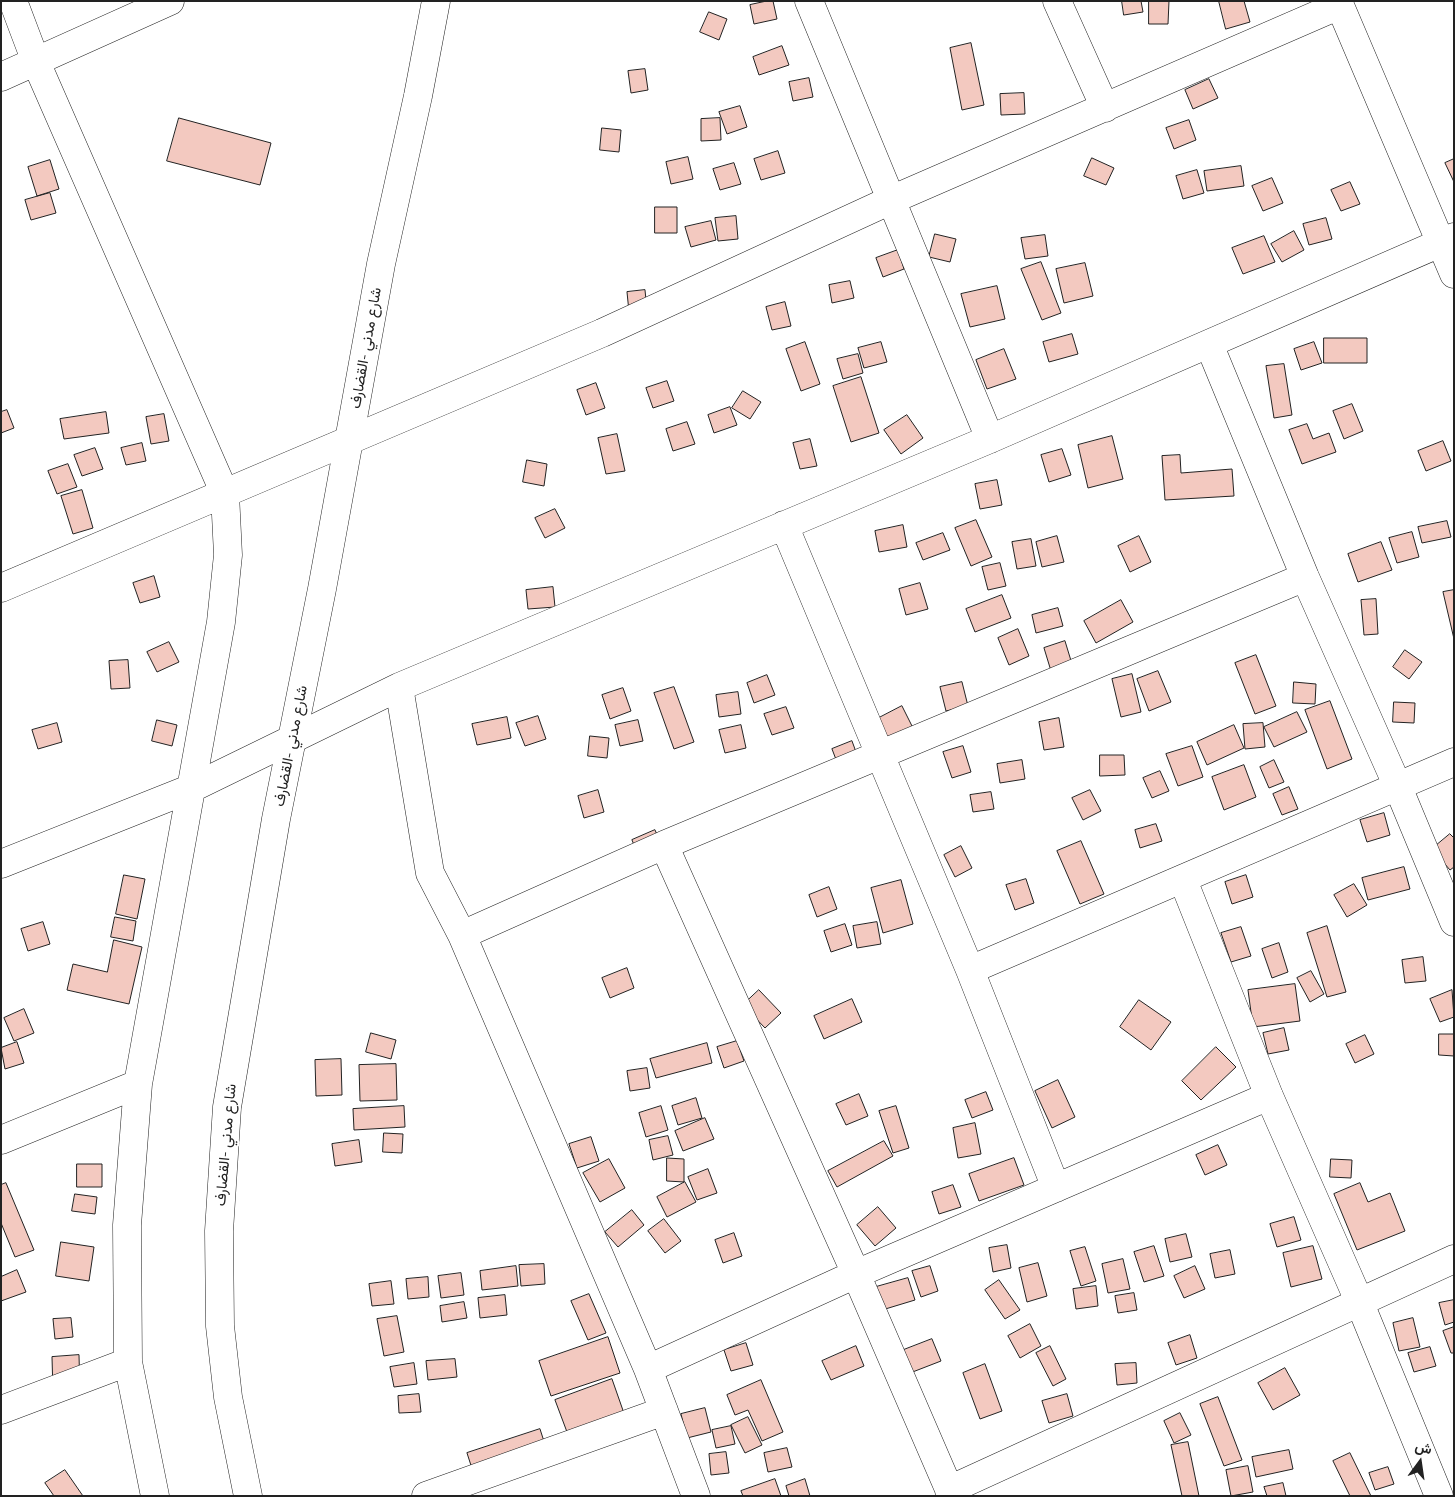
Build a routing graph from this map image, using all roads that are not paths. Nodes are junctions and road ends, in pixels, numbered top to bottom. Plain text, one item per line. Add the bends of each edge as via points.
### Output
1 (13, 1) edge
2 (170, 1) edge
3 (436, 1) edge
4 (809, 1) edge
5 (1057, 1) edge
6 (1339, 3) edge
7 (36, 62) junction
8 (1, 77) edge
9 (1105, 108) junction
10 (890, 200) junction
11 (1447, 241) edge
12 (1454, 274) edge
13 (1209, 344) junction
14 (990, 439) junction
15 (349, 440) junction
16 (225, 494) junction
17 (784, 525) junction
18 (1305, 577) junction
19 (3, 584) edge
20 (399, 687) junction
21 (292, 739) junction
22 (878, 756) junction
23 (1454, 762) edge
24 (1398, 787) junction
25 (192, 788) junction
26 (664, 845) junction
27 (1, 864) edge
28 (1183, 880) junction
29 (1454, 922) edge
30 (462, 935) junction
31 (970, 970) junction
32 (138, 1084) junction
33 (1269, 1096) junction
34 (1, 1140) edge
35 (1056, 1188) junction
36 (1454, 1260) edge
37 (856, 1274) junction
38 (1359, 1301) junction
39 (128, 1362) junction
40 (648, 1369) junction
41 (1, 1410) edge
42 (664, 1411) junction
43 (950, 1493) edge
44 (155, 1496) edge
45 (248, 1496) edge
46 (426, 1496) edge
47 (696, 1496) edge
48 (1440, 1496) edge

1 - 7 main road
2 - 7 main road
3 - 15 main road, شارع مدني -القضارف
4 - 10 main road
5 - 9 main road
6 - 9 main road
6 - 11 main road
7 - 8 main road
7 - 16 main road
9 - 10 main road
10 - 14 main road
10 - 15 main road via 602,333
11 - 12 main road
11 - 13 main road
13 - 14 main road
13 - 18 main road
14 - 17 main road
15 - 16 main road
15 - 21 main road, شارع مدني -القضارف
16 - 19 main road
16 - 25 main road via 228,555 221,622
17 - 20 main road
17 - 22 main road
18 - 22 main road
18 - 24 main road
20 - 21 main road
20 - 30 main road via 430,873
21 - 25 main road
21 - 45 main road, شارع مدني -القضارف via 227,1107 219,1231 220,1326 226,1379
22 - 26 main road
22 - 31 main road
23 - 24 main road
24 - 28 main road
24 - 29 main road
25 - 27 main road
25 - 32 main road
26 - 30 main road
26 - 37 main road
28 - 31 main road
28 - 33 main road
30 - 40 main road
31 - 35 main road
32 - 34 main road
32 - 39 main road via 127,1225
33 - 35 main road
33 - 38 main road
35 - 37 main road
36 - 38 main road
37 - 40 main road
37 - 43 main road
38 - 43 main road
38 - 48 main road
39 - 41 main road
39 - 44 main road
40 - 42 main road
42 - 46 main road
42 - 47 main road

